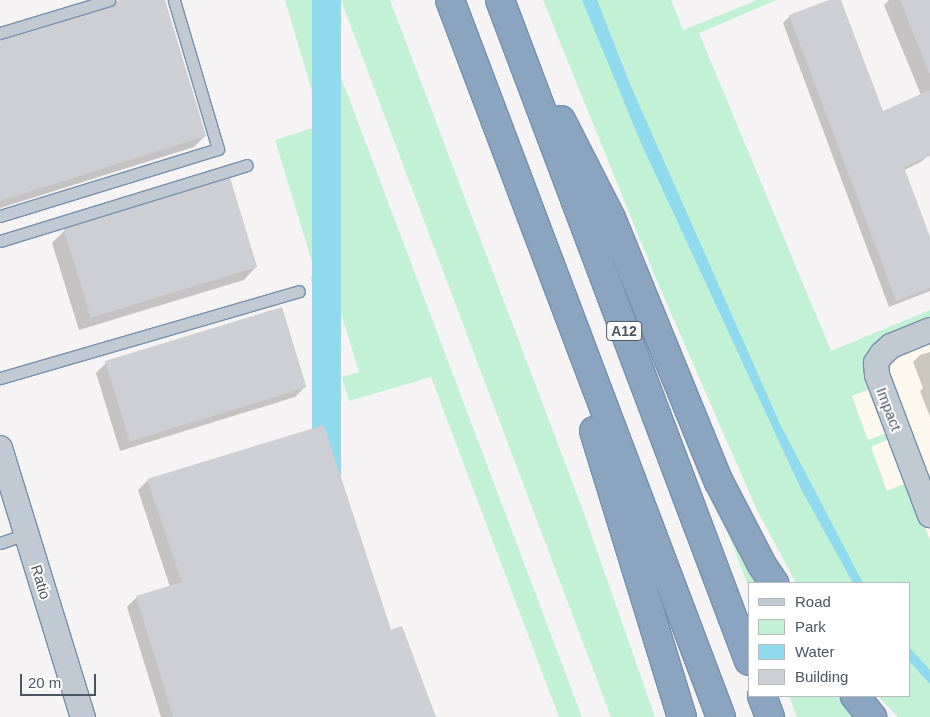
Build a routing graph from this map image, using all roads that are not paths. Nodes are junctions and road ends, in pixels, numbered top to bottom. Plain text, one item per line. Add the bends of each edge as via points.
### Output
1 (109, 0) edge
2 (174, 0) edge
3 (450, 0) edge
4 (500, 0) edge
5 (0, 33) edge
6 (247, 165) dead end
7 (518, 181) junction
8 (0, 216) edge
9 (0, 242) edge
10 (299, 291) dead end
11 (930, 330) edge
12 (0, 378) edge
13 (0, 448) edge
14 (930, 515) edge
15 (26, 534) junction
16 (0, 542) edge
17 (773, 582) edge
18 (748, 659) edge
19 (762, 697) edge
20 (856, 697) edge
21 (83, 717) edge
22 (682, 717) edge
23 (721, 717) edge
24 (770, 717) edge
25 (872, 717) edge

1 - 5 lane
2 - 8 lane via 218,149
3 - 7 highway
4 - 17 highway, A12 via 611,218 719,482
4 - 18 highway, A12
6 - 9 lane
7 - 22 highway
7 - 23 highway
10 - 12 lane
11 - 14 street, Impact via 891,346 876,363 877,375
13 - 15 street, Ratio
15 - 16 lane
15 - 21 street, Ratio
19 - 24 highway
20 - 25 highway

